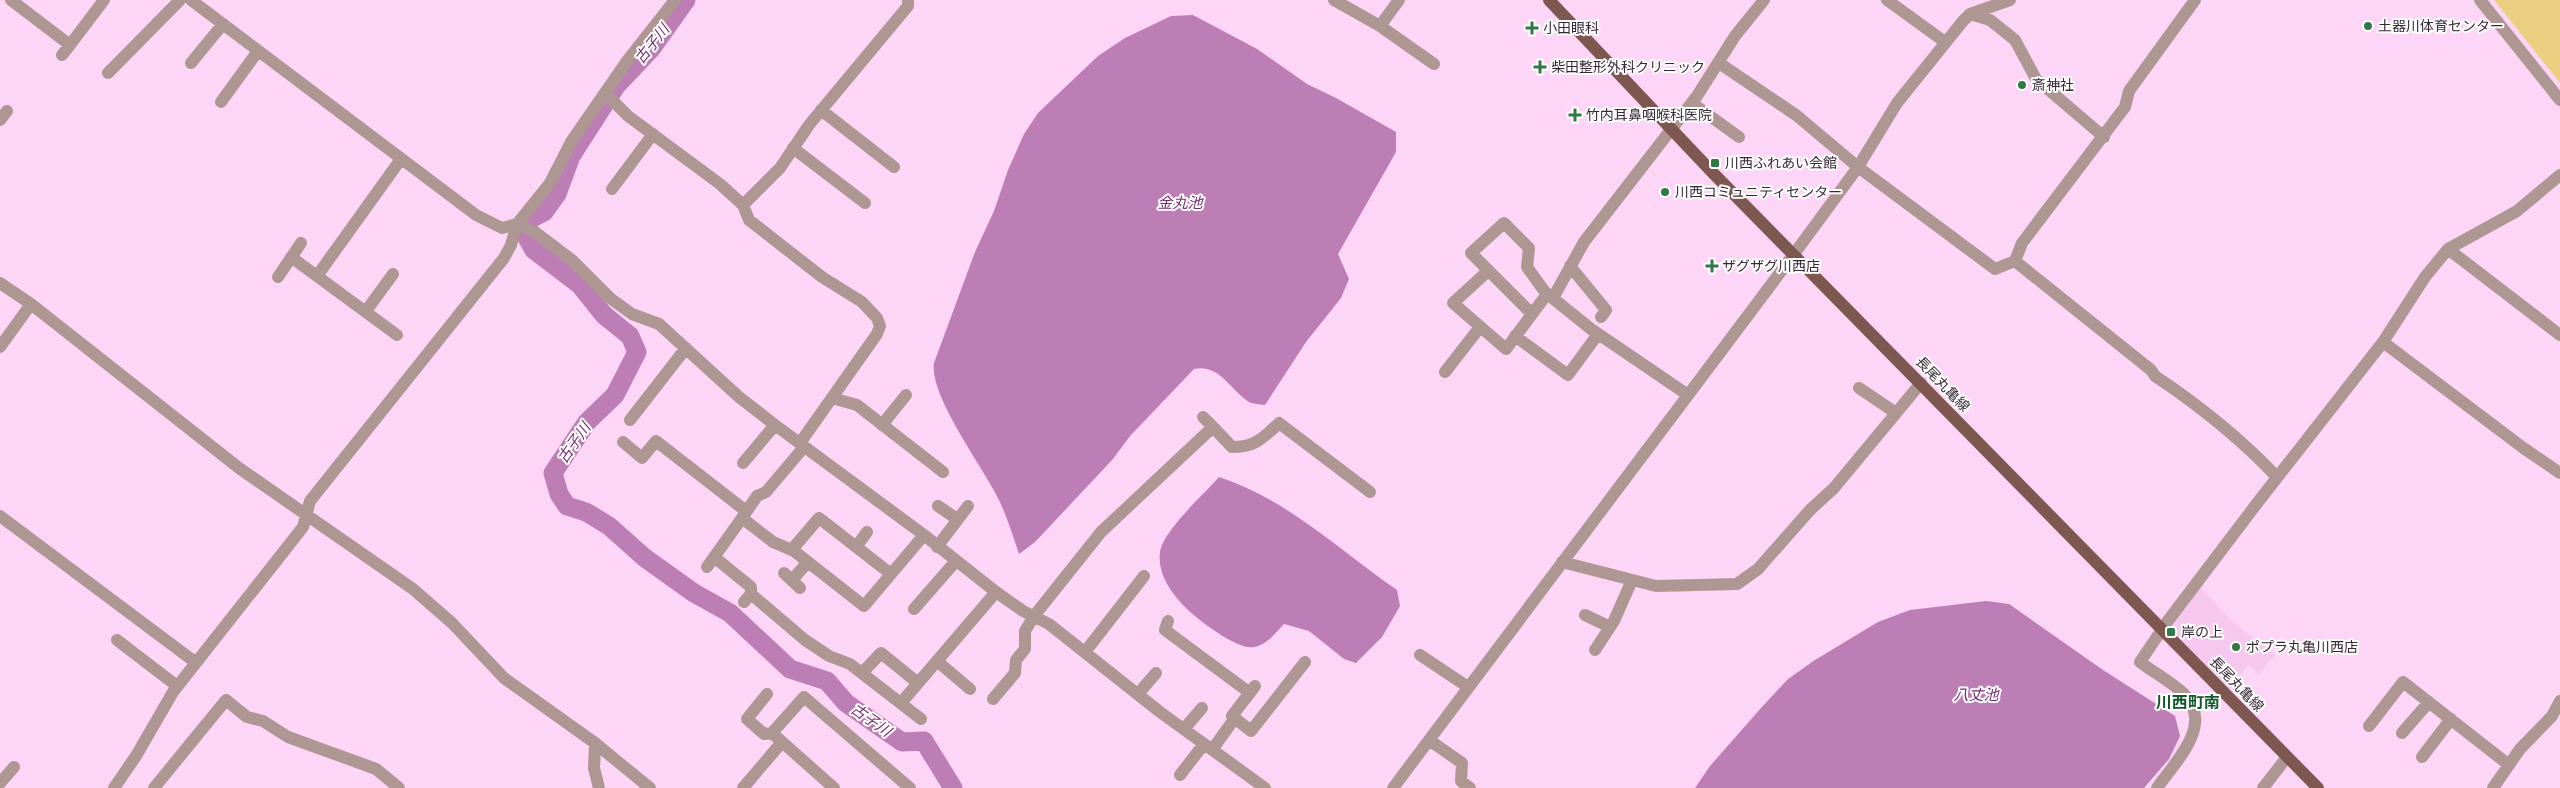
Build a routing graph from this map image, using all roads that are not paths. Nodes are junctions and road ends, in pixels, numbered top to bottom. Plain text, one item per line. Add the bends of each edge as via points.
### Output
1 (11, 0) edge
2 (103, 0) edge
3 (180, 0) edge
4 (191, 0) edge
5 (675, 0) edge
6 (908, 0) edge
7 (1334, 0) edge
8 (1399, 0) edge
9 (1549, 0) edge
10 (1764, 0) edge
11 (1887, 0) edge
12 (2010, 0) edge
13 (2195, 0) edge
14 (2480, 0) edge
15 (1970, 14) junction
16 (223, 24) junction
17 (1380, 26) junction
18 (1945, 42) junction
19 (258, 51) junction
20 (191, 63) dead end
21 (1719, 63) junction
22 (1434, 64) dead end
23 (108, 73) dead end
24 (605, 93) junction
25 (2560, 100) edge
26 (221, 102) dead end
27 (1692, 103) junction
28 (821, 110) junction
29 (1672, 129) junction
30 (653, 134) junction
31 (1739, 137) dead end
32 (2104, 137) junction
33 (794, 148) junction
34 (401, 159) junction
35 (894, 167) dead end
36 (1858, 167) junction
37 (2560, 175) edge
38 (612, 189) dead end
39 (865, 202) dead end
40 (743, 205) junction
41 (520, 224) junction
42 (301, 243) dead end
43 (2448, 249) junction
44 (1794, 254) junction
45 (291, 257) junction
46 (2015, 261) junction
47 (1570, 266) junction
48 (1488, 271) junction
49 (393, 274) dead end
50 (317, 276) junction
51 (278, 278) dead end
52 (0, 283) edge
53 (1550, 296) junction
54 (31, 304) junction
55 (366, 312) junction
56 (1532, 314) junction
57 (1602, 317) dead end
58 (1480, 327) junction
59 (1598, 334) junction
60 (398, 335) dead end
61 (2560, 335) edge
62 (1515, 336) junction
63 (2382, 342) junction
64 (0, 347) edge
65 (686, 348) junction
66 (1445, 372) dead end
67 (1921, 383) junction
68 (1859, 388) dead end
69 (906, 395) dead end
70 (1688, 395) junction
71 (832, 398) junction
72 (1896, 413) junction
73 (1203, 417) dead end
74 (630, 420) dead end
75 (775, 425) junction
76 (882, 425) junction
77 (1213, 427) junction
78 (623, 442) dead end
79 (802, 445) junction
80 (743, 463) dead end
81 (943, 472) dead end
82 (2560, 473) edge
83 (2277, 478) junction
84 (1370, 492) dead end
85 (938, 506) dead end
86 (968, 506) dead end
87 (306, 513) junction
88 (0, 516) edge
89 (742, 518) junction
90 (957, 519) junction
91 (867, 532) dead end
92 (924, 535) junction
93 (761, 542) dead end
94 (856, 547) junction
95 (937, 547) junction
96 (794, 551) junction
97 (808, 562) junction
98 (955, 562) junction
99 (1562, 562) junction
100 (891, 574) junction
101 (1144, 576) dead end
102 (792, 580) dead end
103 (1632, 580) junction
104 (996, 592) junction
105 (915, 610) dead end
106 (1584, 615) dead end
107 (1034, 616) junction
108 (1168, 622) dead end
109 (1610, 627) junction
110 (2163, 628) junction
111 (117, 640) dead end
112 (1595, 650) dead end
113 (1085, 652) junction
114 (1420, 655) dead end
115 (937, 660) junction
116 (195, 662) junction
117 (1305, 662) dead end
118 (862, 673) junction
119 (1156, 673) dead end
120 (918, 683) junction
121 (177, 686) junction
122 (1468, 687) junction
123 (970, 690) dead end
124 (767, 694) dead end
125 (1138, 694) junction
126 (993, 699) dead end
127 (2560, 701) edge
128 (2429, 702) junction
129 (901, 703) junction
130 (1202, 708) dead end
131 (1235, 718) junction
132 (921, 719) dead end
133 (2451, 719) junction
134 (2556, 719) edge
135 (2369, 726) dead end
136 (1184, 729) junction
137 (772, 733) junction
138 (2402, 733) dead end
139 (1429, 740) junction
140 (782, 742) junction
141 (595, 743) junction
142 (1208, 747) junction
143 (2287, 757) junction
144 (2422, 758) dead end
145 (2509, 765) junction
146 (14, 767) dead end
147 (1180, 775) dead end
148 (0, 783) edge
149 (114, 788) edge
150 (154, 788) edge
151 (399, 788) edge
152 (599, 788) edge
153 (650, 788) edge
154 (743, 788) edge
155 (834, 788) edge
156 (910, 788) edge
157 (1265, 788) edge
158 (1393, 788) edge
159 (1470, 788) edge
160 (2157, 788) edge
161 (2263, 788) edge
162 (2318, 788) edge
163 (2493, 788) edge

1 - 2 street via 66,50
3 - 23 street
4 - 16 street
5 - 24 street
6 - 28 street via 908,6
7 - 17 street
8 - 17 street
9 - 29 main road, 長尾丸亀線
10 - 21 street via 1735,36
11 - 18 street
12 - 15 street
13 - 32 street via 2129,91 2126,107
14 - 25 street
15 - 18 street
15 - 32 street via 1990,20 2015,40 2036,79
16 - 19 street
16 - 20 street
17 - 22 street
18 - 36 street via 1897,103
19 - 26 street
19 - 34 street
21 - 27 street
21 - 36 street via 1796,116
24 - 30 street
24 - 41 street via 571,142 550,183
27 - 29 street
27 - 31 street
28 - 33 street
28 - 35 street
29 - 44 main road, 長尾丸亀線
29 - 47 street via 1584,242
30 - 38 street
30 - 40 street via 698,166
32 - 46 street via 2022,243
33 - 39 street
33 - 40 street via 780,168
34 - 41 street via 476,215 502,228
34 - 50 street
36 - 44 street
36 - 46 street via 1995,268
37 - 43 street via 2517,211
40 - 71 street via 749,220 822,277 862,302 877,318 880,326 877,334
41 - 65 street via 572,260 610,298 632,314 659,324
41 - 87 street via 504,258 310,501
42 - 45 street
43 - 61 street
43 - 63 street via 2425,277
44 - 67 main road, 長尾丸亀線
44 - 70 street
45 - 50 street
45 - 51 street
46 - 83 street via 2155,376 2204,409
47 - 53 street
47 - 57 street via 1606,310
48 - 53 street via 1471,253 1504,223 1529,248 1527,267
48 - 56 street
48 - 58 street via 1453,303
49 - 55 street
50 - 55 street
52 - 54 street
53 - 56 street
53 - 59 street
54 - 64 street
54 - 87 street via 239,468
55 - 60 street
56 - 62 street
58 - 62 street via 1506,349
58 - 66 street
59 - 62 street via 1568,374
59 - 70 street
63 - 82 street
63 - 83 street
65 - 74 street
65 - 75 street
67 - 72 street
67 - 110 main road, 長尾丸亀線
68 - 72 street
69 - 76 street
70 - 99 street
71 - 76 street via 857,405
71 - 79 street
72 - 103 street via 1834,488 1746,579 1729,585 1656,586
73 - 77 street
75 - 79 street
75 - 80 street
76 - 81 street
77 - 84 street via 1232,447 1248,447 1263,439 1279,423
77 - 107 street via 1101,532
78 - 89 street via 642,458 656,441
79 - 89 street
79 - 92 street
83 - 110 street
85 - 90 street
86 - 90 street
87 - 116 street via 303,527 289,547
87 - 141 street via 413,589 452,623 504,678
88 - 116 street
89 - 93 street
89 - 96 street via 773,542
89 - 118 street via 711,562 752,588 747,598 829,656 850,664
90 - 95 street
91 - 94 street
92 - 95 street
92 - 100 street
94 - 96 street via 819,518
94 - 100 street
95 - 98 street
96 - 97 street
97 - 100 street via 864,606
97 - 102 street
98 - 104 street
98 - 105 street
99 - 103 street
99 - 122 street
101 - 113 street
103 - 109 street
104 - 107 street
104 - 115 street
106 - 109 street
107 - 113 street
107 - 126 street via 1025,631 1025,648 1016,660 1015,673
108 - 131 street via 1165,630 1252,689 1232,716
109 - 112 street
110 - 143 main road, 長尾丸亀線
110 - 160 street via 2140,662 2185,695 2194,712 2194,734
111 - 121 street
113 - 125 street
114 - 122 street
115 - 120 street
115 - 123 street
116 - 121 street
117 - 131 street via 1251,731
118 - 120 street via 881,653
118 - 129 street
119 - 125 street
120 - 129 street
121 - 149 street
122 - 139 street
124 - 137 street via 747,719 764,734
125 - 136 street
127 - 134 street
128 - 133 street
128 - 135 street via 2403,682
128 - 138 street
129 - 132 street
130 - 136 street
131 - 142 street
133 - 144 street
133 - 145 street
134 - 145 street via 2520,749
136 - 142 street
137 - 140 street
137 - 156 street via 804,697
139 - 158 street
139 - 159 street via 1462,763 1461,781
140 - 154 street
140 - 155 street
141 - 152 street via 594,768
141 - 153 street
142 - 147 street
142 - 157 street
143 - 161 street
143 - 162 main road, 長尾丸亀線
145 - 163 street
146 - 148 street
150 - 151 street via 226,700 247,717 263,721 288,737 376,769

